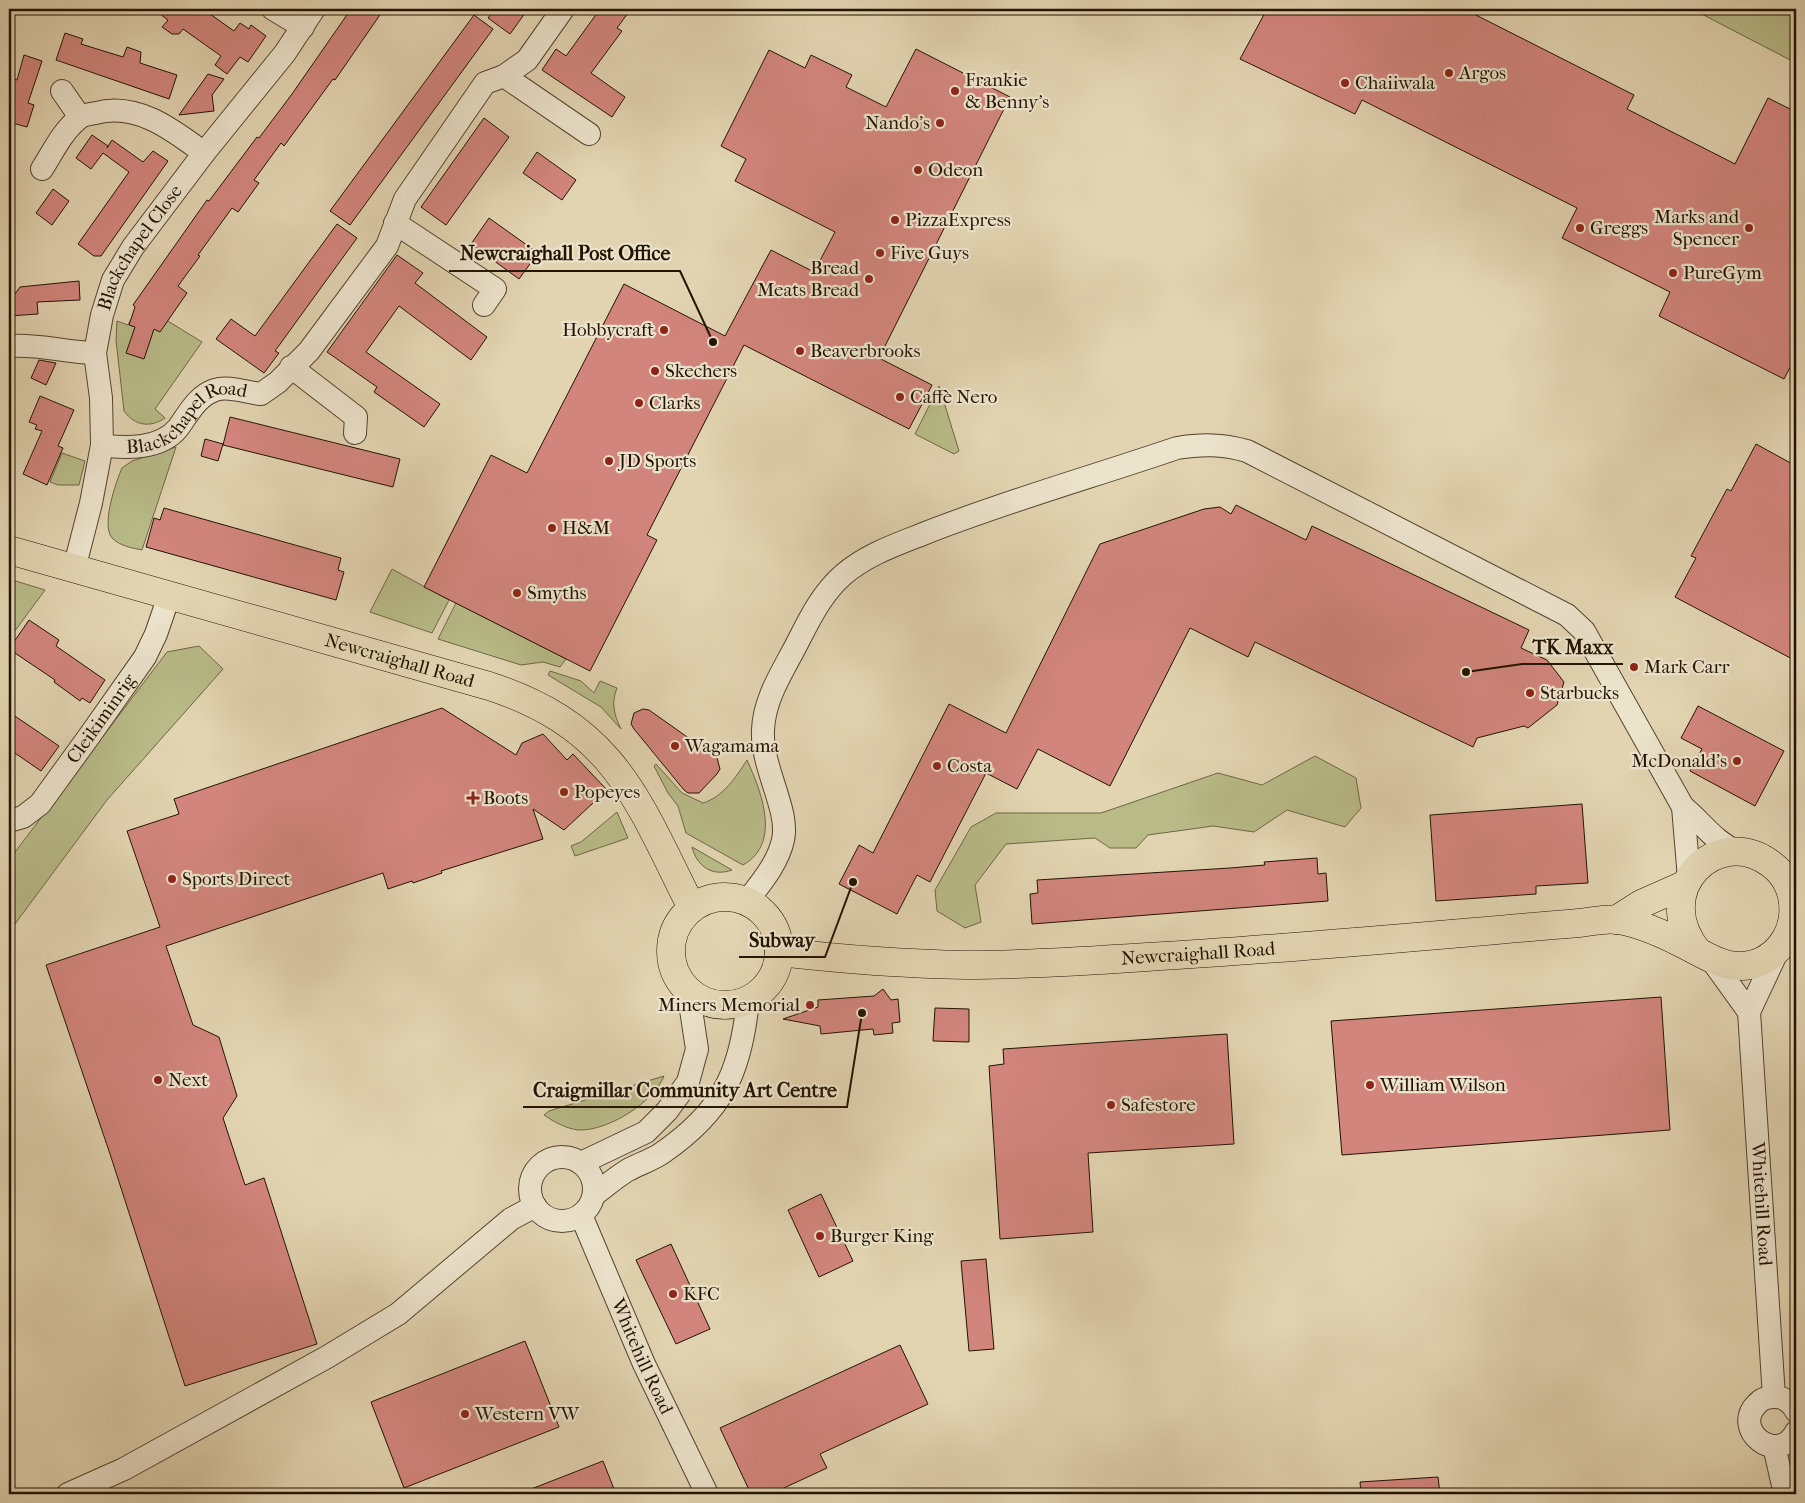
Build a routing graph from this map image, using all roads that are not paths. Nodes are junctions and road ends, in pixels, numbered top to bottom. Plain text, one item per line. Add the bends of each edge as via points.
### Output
1 (273, 9) edge
2 (314, 9) edge
3 (564, 9) edge
4 (303, 28) junction
5 (504, 76) junction
6 (62, 91) dead end
7 (80, 117) junction
8 (589, 134) dead end
9 (204, 153) junction
10 (42, 169) dead end
11 (396, 223) junction
12 (484, 304) dead end
13 (9, 346) edge
14 (95, 353) junction
15 (290, 367) junction
16 (355, 433) dead end
17 (102, 445) junction
18 (9, 550) edge
19 (74, 569) junction
20 (169, 596) junction
21 (1683, 807) junction
22 (9, 821) edge
23 (1738, 852) junction
24 (1686, 881) junction
25 (1791, 883) edge
26 (747, 901) junction
27 (692, 908) junction
28 (1616, 920) junction
29 (1787, 941) edge
30 (779, 952) junction
31 (1705, 957) junction
32 (688, 990) junction
33 (748, 1000) junction
34 (1749, 1012) junction
35 (581, 1163) junction
36 (594, 1195) junction
37 (535, 1206) junction
38 (581, 1216) junction
39 (1774, 1397) junction
40 (1796, 1411) edge
41 (1796, 1432) edge
42 (1774, 1446) junction
43 (68, 1494) edge
44 (707, 1494) edge
45 (1785, 1494) edge

1 - 4 street
2 - 4 street, Blackchapel Close
3 - 5 street, Blackchapel Road via 528,60
4 - 9 street, Blackchapel Close
5 - 8 street
5 - 11 street, Blackchapel Road via 485,84 405,199
6 - 7 street
7 - 9 street via 108,109 139,114 167,126
7 - 10 street via 66,131
9 - 14 street, Blackchapel Close via 133,247 113,280
11 - 12 street via 494,289
11 - 15 street, Blackchapel Road via 387,246 309,352
13 - 14 street via 34,344
14 - 17 street, Blackchapel Close via 102,398
15 - 16 street via 356,417
15 - 17 street, Blackchapel Road via 278,382 261,394 217,389 206,394 177,429 157,441 130,447
17 - 19 street, Blackchapel Close
18 - 19 main road, Newcraighall Road
19 - 20 main road, Newcraighall Road
20 - 22 street, Cleikiminrig via 145,657 90,735 40,804 23,818
20 - 27 main road, Newcraighall Road via 489,686 530,701 559,717 595,745 628,783
21 - 23 street via 1698,818 1718,841
21 - 24 street
21 - 26 street via 1589,638 1567,615 1247,451 1226,445 1204,444 1177,448 957,520 875,554 844,574 827,590 776,682 765,713 764,759 785,826 775,860
23 - 24 main road, Newcraighall Road via 1719,855 1702,864
23 - 25 main road, Newcraighall Road via 1758,856 1771,863
24 - 28 main road, Newcraighall Road
24 - 31 main road via 1680,903 1680,921 1686,938
25 - 29 main road, Newcraighall Road via 1794,910
26 - 27 main road via 726,896 707,900
26 - 30 main road via 768,917 775,929
27 - 32 main road via 678,923 671,954 674,969
28 - 30 main road, Newcraighall Road via 1258,951 1013,965 865,961
28 - 31 main road, Newcraighall Road via 1676,940
29 - 31 main road, Newcraighall Road via 1764,960 1747,966 1730,966
29 - 34 street, Whitehill Road
30 - 33 main road via 771,980
31 - 34 street
32 - 33 main road via 714,1004
32 - 35 street via 697,1049 688,1082 667,1111 646,1132
33 - 36 street via 745,1037 732,1077 708,1116 661,1154 627,1170
34 - 39 street, Whitehill Road
35 - 36 street via 592,1177
35 - 37 street via 556,1158 540,1166 531,1181
36 - 38 street via 592,1203
37 - 38 street via 551,1219 561,1221
37 - 43 street via 511,1219 398,1314 353,1342 124,1469
38 - 44 street, Whitehill Road via 644,1364
39 - 40 street via 1789,1402
39 - 42 street via 1754,1407 1749,1422 1754,1437
41 - 42 street via 1788,1442
42 - 45 street

